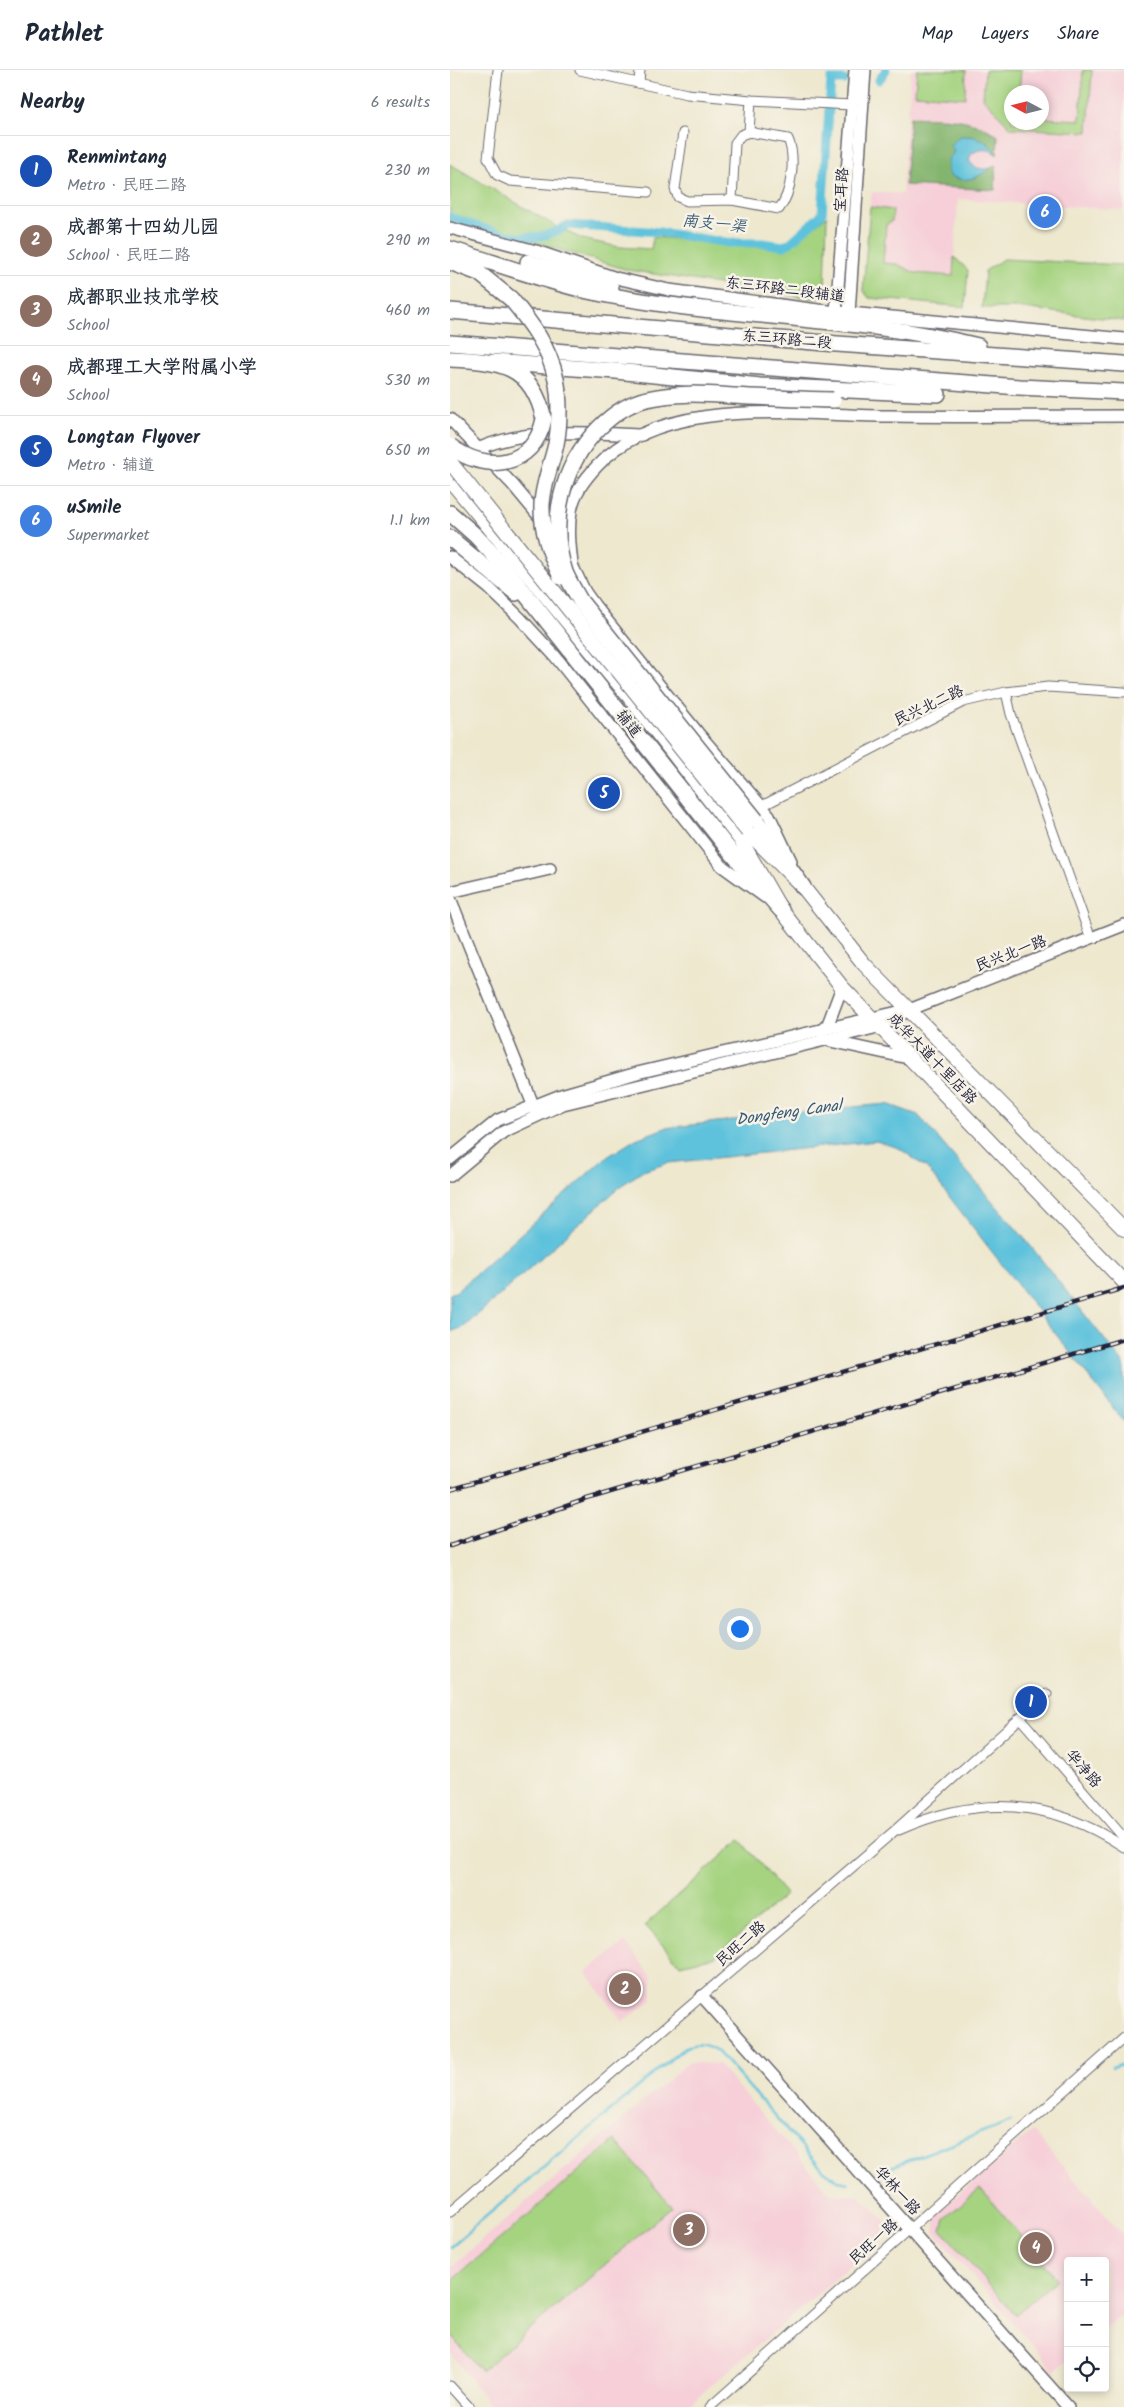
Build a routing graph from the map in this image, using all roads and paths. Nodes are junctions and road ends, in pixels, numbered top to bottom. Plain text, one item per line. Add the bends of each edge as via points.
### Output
1 (498, 70) edge
2 (580, 70) edge
3 (640, 70) edge
4 (855, 70) edge
5 (865, 70) edge
6 (639, 83) junction
7 (751, 100) junction
8 (858, 105) junction
9 (749, 132) junction
10 (683, 133) dead end
11 (648, 192) dead end
12 (732, 200) junction
13 (450, 228) edge
14 (450, 239) edge
15 (450, 249) edge
16 (450, 262) edge
17 (645, 300) junction
18 (450, 311) edge
19 (849, 313) junction
20 (836, 317) junction
21 (1124, 339) edge
22 (450, 343) edge
23 (1016, 355) junction
24 (450, 359) edge
25 (493, 362) junction
26 (1124, 364) edge
27 (1019, 388) junction
28 (1124, 392) edge
29 (831, 395) junction
30 (1124, 416) edge
31 (450, 419) edge
32 (642, 435) junction
33 (450, 446) edge
34 (480, 448) junction
35 (450, 462) edge
36 (450, 466) edge
37 (450, 480) edge
38 (450, 513) edge
39 (450, 538) edge
40 (450, 557) edge
41 (572, 564) junction
42 (581, 602) junction
43 (539, 611) junction
44 (1006, 692) junction
45 (1124, 692) edge
46 (752, 824) junction
47 (550, 869) dead end
48 (803, 887) joint
49 (450, 892) edge
50 (450, 898) edge
51 (781, 910) junction
52 (1124, 925) edge
53 (1091, 939) junction
54 (842, 987) junction
55 (909, 1010) junction
56 (874, 1023) junction
57 (822, 1036) junction
58 (908, 1058) junction
59 (535, 1110) junction
60 (450, 1159) edge
61 (450, 1176) edge
62 (1124, 1229) edge
63 (1124, 1282) edge
64 (1046, 1694) dead end
65 (1020, 1718) junction
66 (892, 1833) junction
67 (1124, 1838) edge
68 (1124, 1847) edge
69 (702, 1996) junction
70 (1124, 2038) edge
71 (450, 2212) edge
72 (910, 2228) junction
73 (450, 2386) edge
74 (469, 2407) edge
75 (710, 2407) edge
76 (1068, 2407) edge

1 - 11 street via 488,158 497,175 510,181
2 - 6 street
3 - 6 street
4 - 8 main road, 宝耳路
5 - 8 main road, 宝耳路
6 - 7 street via 687,94
7 - 8 street
7 - 9 street
8 - 19 main road, 宝耳路
8 - 20 main road, 宝耳路
9 - 12 street via 741,135 735,143
9 - 12 street via 788,138 792,146 786,201 779,208
10 - 12 street via 675,189 678,198 687,201
13 - 20 main road, 东三环路二段辅道 via 644,285
14 - 17 highway via 591,280
15 - 17 highway via 587,290
16 - 42 highway, bridge via 479,273 511,299 535,328 547,350 558,396 556,442 542,503 544,528 548,551 561,578
17 - 20 highway
18 - 23 highway, 东三环路二段 via 837,344
19 - 20 main road, 东三环路二段辅道
19 - 21 main road, 东三环路二段辅道
20 - 23 highway
22 - 27 highway, 东三环路二段
23 - 26 highway, 东三环路二段
24 - 25 highway
25 - 29 highway via 616,370
25 - 33 highway, bridge via 525,378 539,397 544,419 536,440 516,458 496,463 474,460
27 - 28 highway, 东三环路二段
27 - 29 highway via 938,394
29 - 42 highway, bridge via 667,395 645,399 606,421 587,440 570,466 562,493 560,544 566,572
30 - 32 main road via 887,416 751,411 705,416
31 - 34 main road
32 - 34 main road via 534,435
32 - 41 main road via 612,451 585,479 576,494 569,528
34 - 36 main road
34 - 41 main road via 539,515
35 - 46 main road, bridge
37 - 46 main road via 627,694
38 - 43 highway via 476,536
39 - 43 highway
40 - 51 main road, 辅道 via 489,588 555,656 722,866
41 - 46 main road via 594,606 698,733
42 - 46 highway, bridge
43 - 51 highway
44 - 45 street, 民兴北二路 via 1048,687
44 - 46 street, 民兴北二路 via 963,702
44 - 53 street
46 - 48 highway
46 - 51 main road, 成华大道十里店路
47 - 49 main road
48 - 55 main road, 成华大道十里店路 via 864,964
50 - 59 main road
51 - 54 main road, 成华大道十里店路
52 - 53 main road, 民兴北一路
53 - 55 main road, 民兴北一路
54 - 56 main road, 成华大道十里店路
54 - 57 main road
55 - 56 main road, 民兴北一路
55 - 62 main road, 成华大道十里店路
56 - 57 main road, 民兴北一路
56 - 58 main road, 成华大道十里店路
57 - 58 main road
57 - 59 main road, 民兴北一路
58 - 63 main road, 成华大道十里店路
59 - 60 main road via 498,1120
59 - 61 main road
64 - 65 street, 民旺二路
65 - 66 street, 民旺二路
65 - 67 street, 华净路
66 - 68 street via 941,1814 999,1805 1057,1813 1082,1822
66 - 69 street, 民旺二路
69 - 71 street, 民旺二路
69 - 72 main road, 华林一路
70 - 72 street, 民旺一路
72 - 75 street, 民旺一路
72 - 76 main road, 华林一路
73 - 74 street

